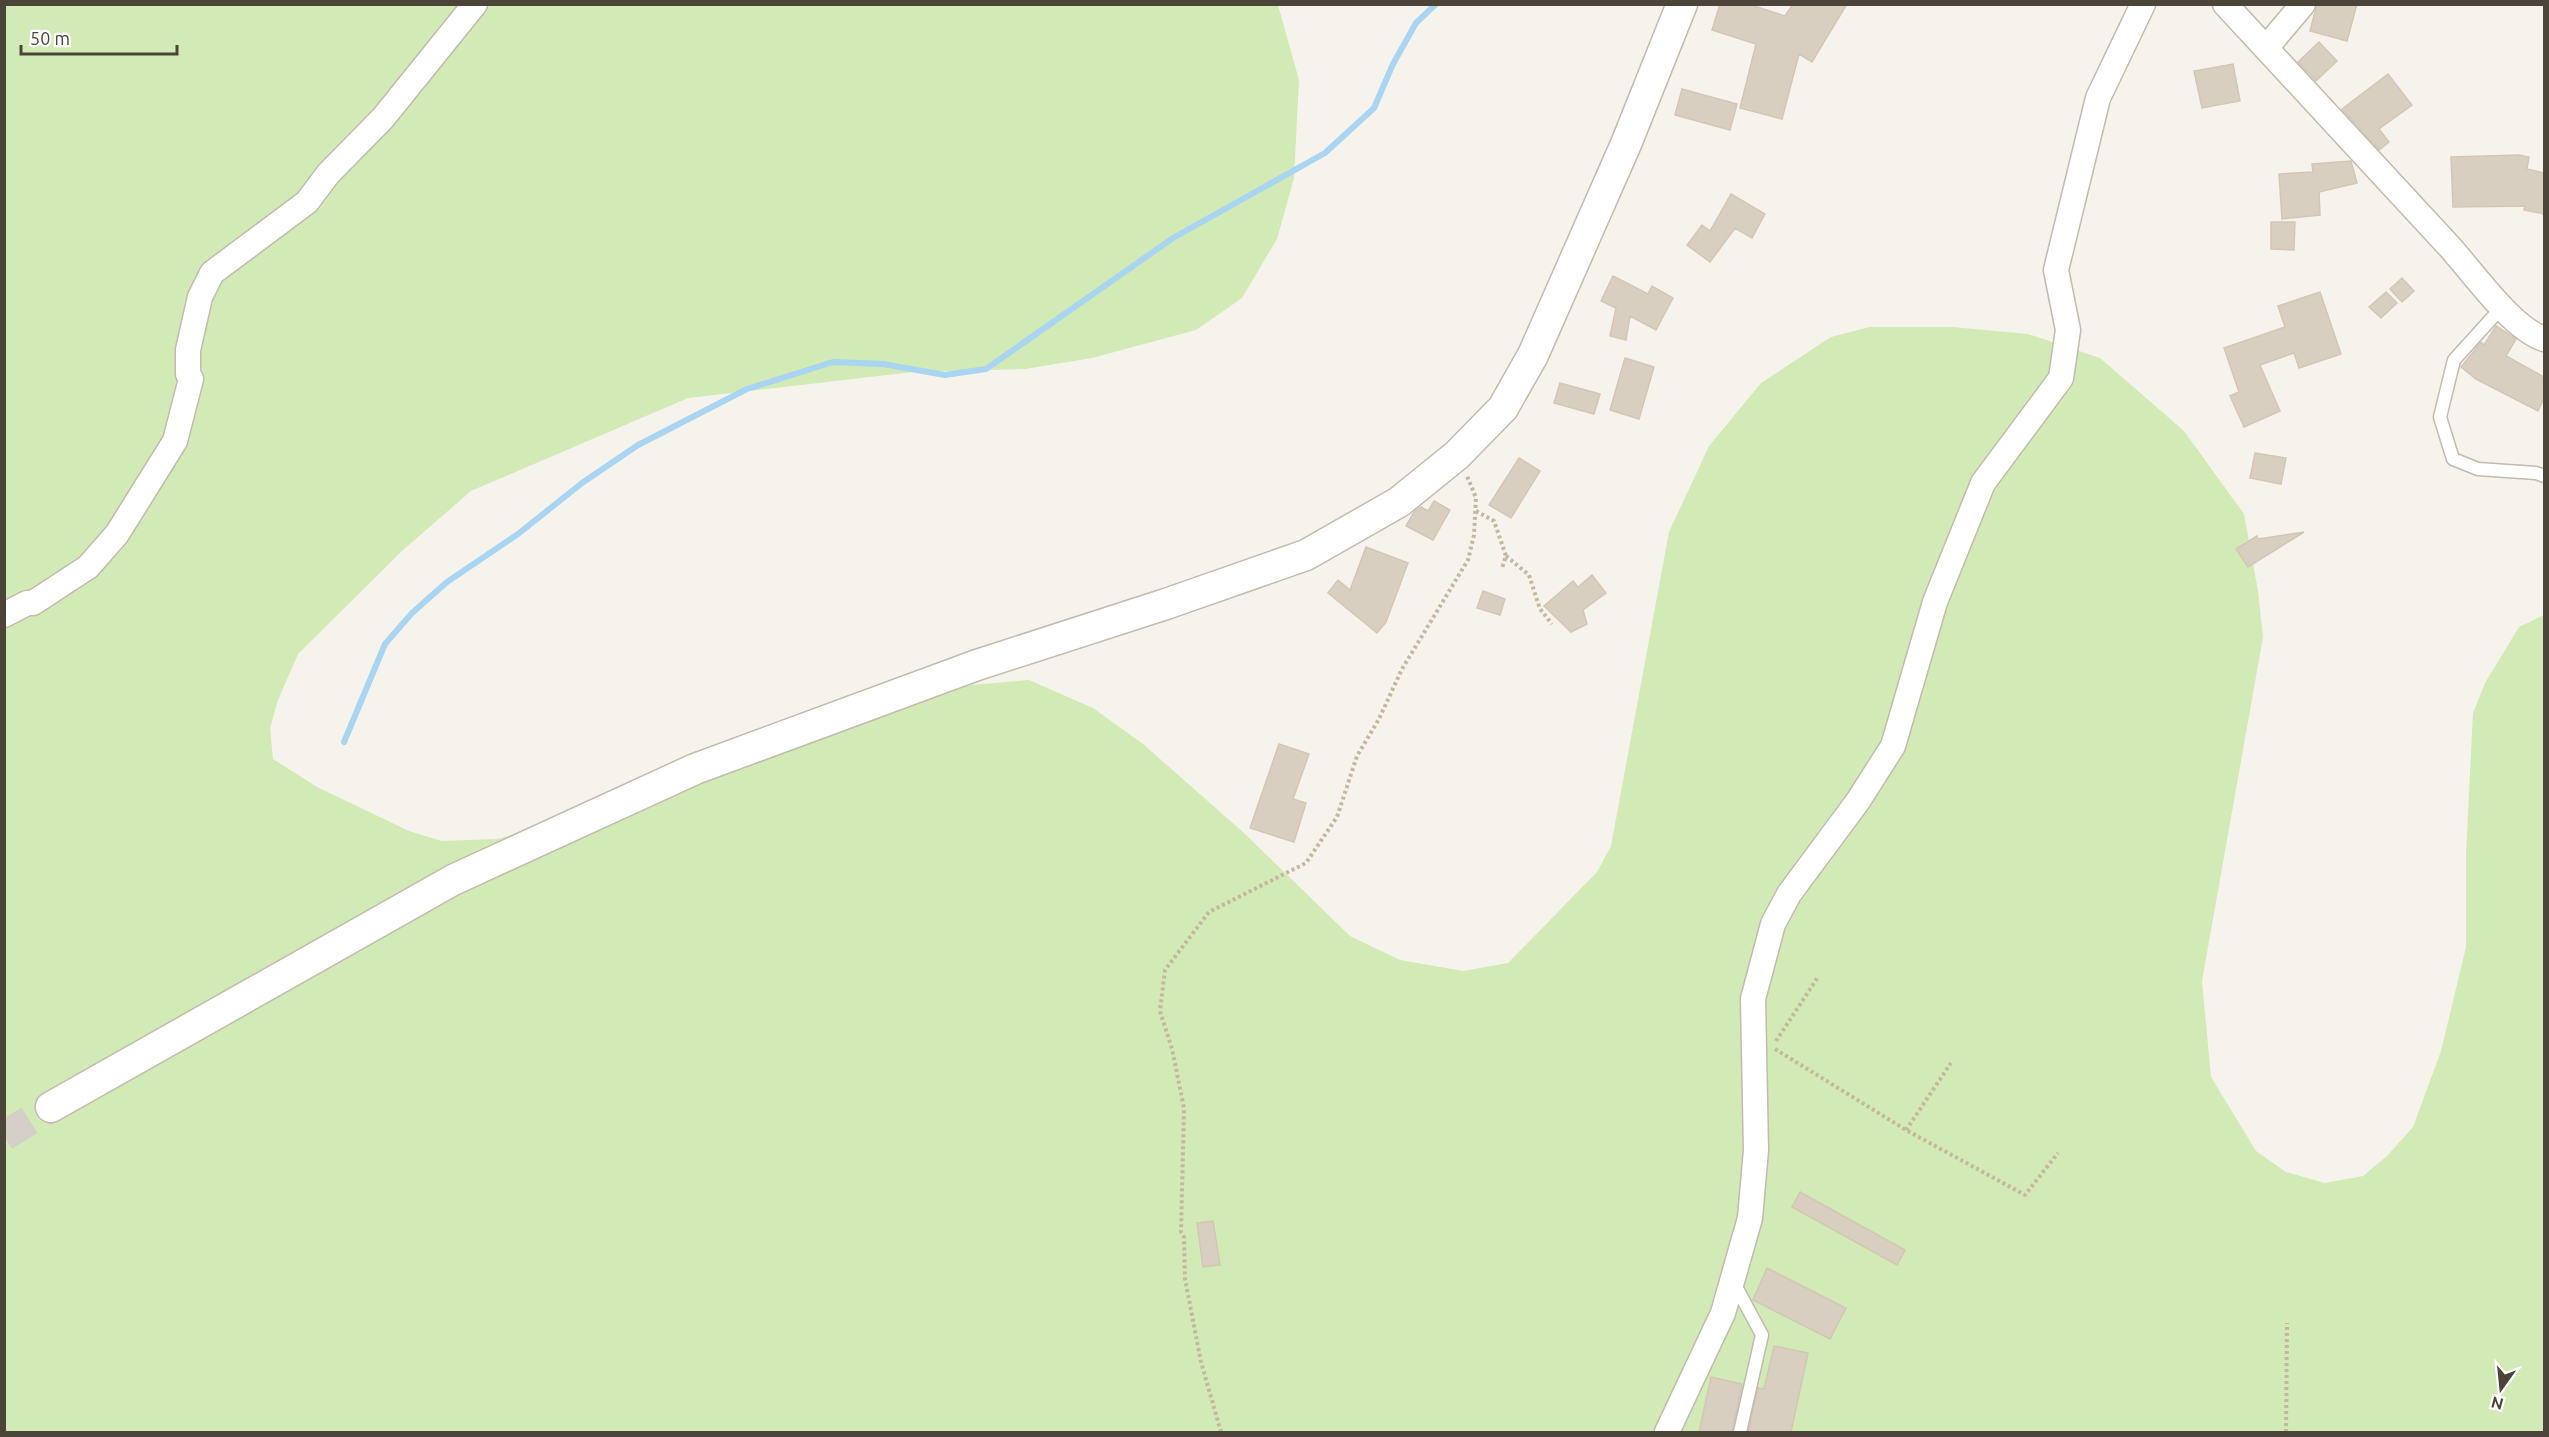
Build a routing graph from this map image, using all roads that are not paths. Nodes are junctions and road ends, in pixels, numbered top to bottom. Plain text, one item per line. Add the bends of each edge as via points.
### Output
1 (475, 4) edge
2 (1682, 4) edge
3 (2143, 4) edge
4 (2225, 4) edge
5 (2303, 4) edge
6 (2266, 48) junction
7 (2502, 307) junction
8 (2544, 339) edge
9 (2544, 476) edge
10 (4, 615) edge
11 (51, 1107) tunnel mouth
12 (1732, 1280) junction
13 (1667, 1432) edge
14 (1740, 1432) edge

1 - 10 street via 383,118 328,174 307,202 212,273 200,297 188,350 190,379 176,441 117,534 88,567 33,603
2 - 11 street via 1626,144 1533,355 1503,408 1457,454 1399,502 1306,555 977,665 695,768 463,875
3 - 12 street via 2098,98 2056,270 2068,330 2061,378 1983,483 1935,602 1893,746 1789,894 1773,924 1753,999 1756,1150 1750,1218
4 - 6 street
5 - 6 street
6 - 7 street
7 - 8 street via 2534,336
7 - 9 lane via 2454,360 2440,417 2453,459 2478,470
12 - 13 street via 1723,1313
12 - 14 lane via 1761,1335

